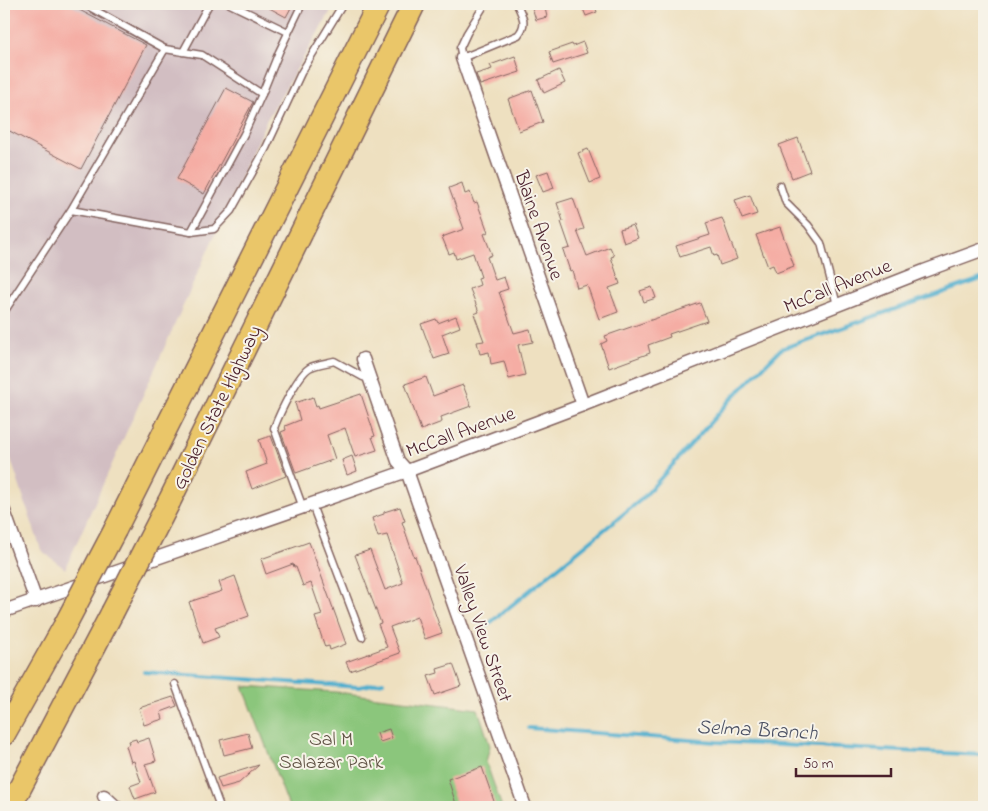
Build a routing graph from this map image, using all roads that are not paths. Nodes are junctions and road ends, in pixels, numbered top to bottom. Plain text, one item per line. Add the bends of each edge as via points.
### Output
1 (84, 4) edge
2 (208, 4) edge
3 (230, 4) edge
4 (302, 4) edge
5 (344, 4) edge
6 (379, 4) edge
7 (414, 4) edge
8 (485, 4) edge
9 (517, 4) edge
10 (288, 32) junction
11 (164, 49) junction
12 (183, 52) junction
13 (462, 58) junction
14 (262, 94) junction
15 (780, 185) dead end
16 (71, 210) junction
17 (191, 232) junction
18 (984, 249) edge
19 (838, 305) junction
20 (4, 312) edge
21 (363, 360) dead end
22 (370, 379) junction
23 (584, 405) junction
24 (407, 471) junction
25 (308, 506) junction
26 (4, 511) edge
27 (36, 601) junction
28 (4, 611) edge
29 (362, 637) dead end
30 (175, 684) dead end
31 (4, 734) edge
32 (104, 796) dead end
33 (11, 807) edge
34 (116, 807) edge
35 (220, 807) edge
36 (525, 807) edge

1 - 11 lane
2 - 12 lane
3 - 10 lane
4 - 10 lane
5 - 17 lane via 301,73 266,148 231,211 214,229
6 - 31 highway, Golden State Highway, bridge via 115,530
7 - 33 highway, Golden State Highway, bridge via 169,502
8 - 13 lane via 460,48
9 - 13 lane via 524,22 518,35
10 - 14 lane
11 - 12 lane
11 - 16 lane
12 - 14 lane via 202,55
13 - 23 street, Blaine Avenue
14 - 17 lane
15 - 19 lane via 786,203 822,243
16 - 17 lane
16 - 20 lane
18 - 19 street, McCall Avenue
19 - 23 street, McCall Avenue
21 - 22 street, Valley View Street
22 - 24 street, Valley View Street via 398,462
22 - 25 lane via 334,361 310,367 295,385 278,418 274,428
23 - 24 street, McCall Avenue
24 - 25 street, McCall Avenue
24 - 36 street, Valley View Street
25 - 27 street, McCall Avenue
25 - 29 lane
26 - 27 street
27 - 28 street, McCall Avenue
30 - 35 lane
32 - 34 street

